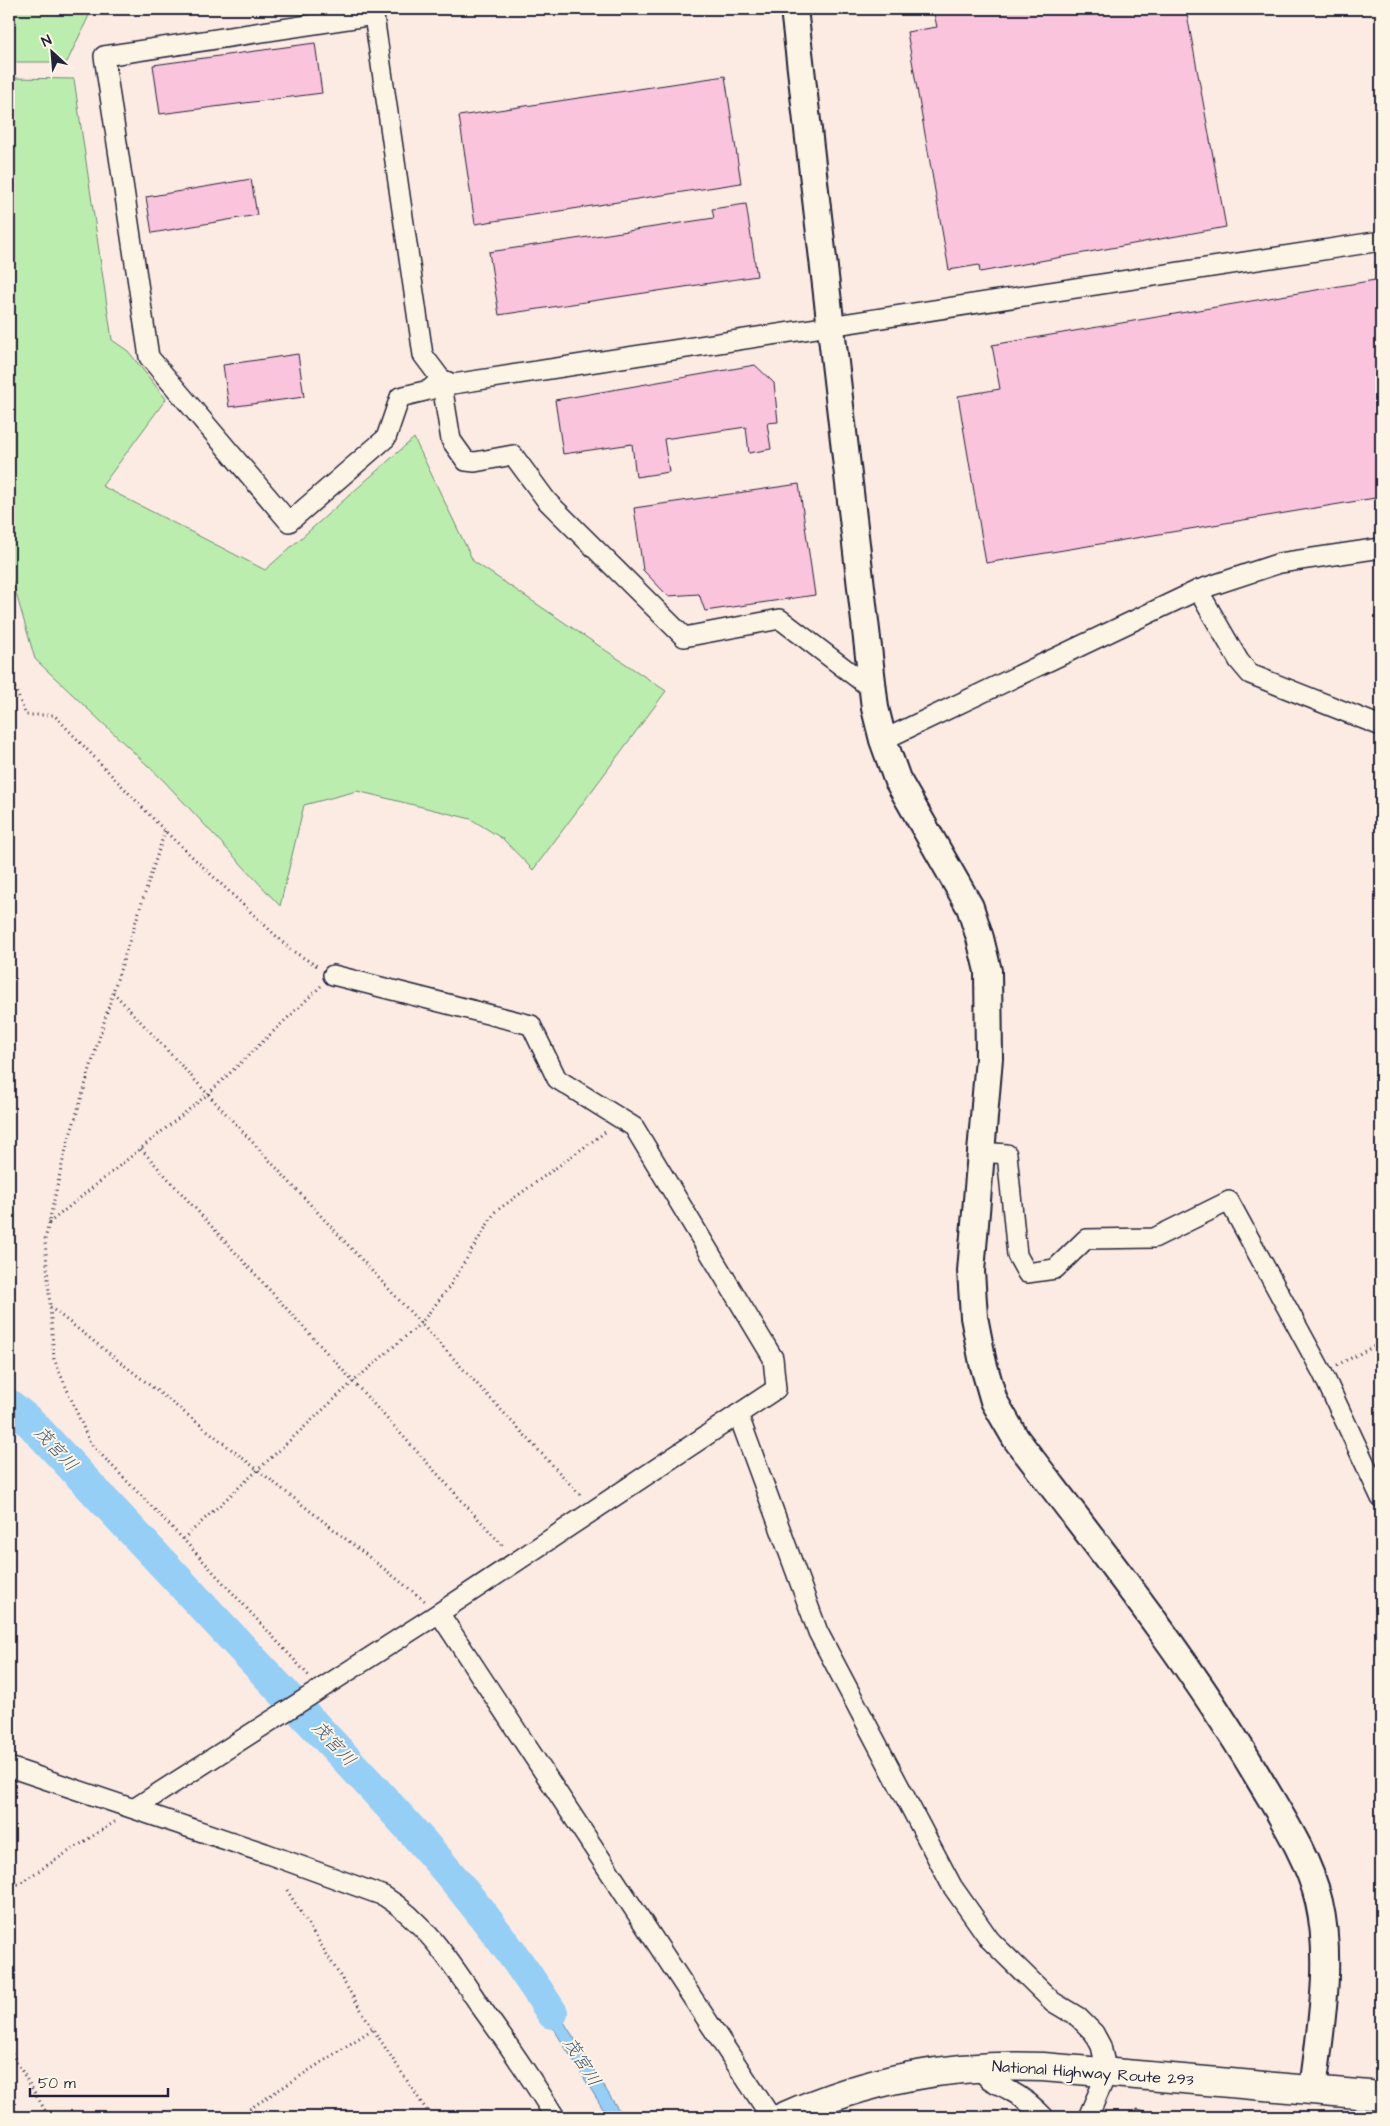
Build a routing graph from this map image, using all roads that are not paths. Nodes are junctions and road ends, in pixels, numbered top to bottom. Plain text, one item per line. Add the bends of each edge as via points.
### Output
1 (794, 9) edge
2 (373, 12) edge
3 (1381, 241) edge
4 (831, 326) junction
5 (441, 379) junction
6 (1381, 548) edge
7 (1198, 590) junction
8 (873, 690) junction
9 (1381, 726) edge
10 (883, 740) junction
11 (333, 975) road end
12 (980, 1152) junction
13 (738, 1414) junction
14 (1381, 1498) edge
15 (439, 1613) junction
16 (9, 1767) edge
17 (135, 1808) junction
18 (993, 2066) junction
19 (1107, 2073) junction
20 (1313, 2090) junction
21 (1381, 2096) edge
22 (555, 2117) edge
23 (770, 2117) edge
24 (783, 2117) edge
25 (1044, 2117) edge
26 (1088, 2117) edge

1 - 4 street
2 - 5 street via 423,354
2 - 5 street via 104,56 149,357 290,522 386,438 400,397 429,390
3 - 4 street
4 - 5 street via 453,384
4 - 8 street
5 - 8 street via 451,440 466,461 513,456 547,501 684,637 780,619
6 - 7 street via 1280,563
7 - 9 street via 1250,674
7 - 10 street
8 - 10 street
10 - 12 street via 897,779 970,907 988,971 989,1058
11 - 13 street via 531,1025 557,1079 634,1127 773,1358 776,1389
12 - 14 street via 1007,1154 1017,1255 1027,1273 1055,1270 1086,1239 1154,1238 1229,1201 1322,1372
12 - 20 street via 971,1271 974,1317 994,1401 1016,1439 1154,1620 1224,1720 1280,1814 1312,1877 1324,1932 1325,1966
13 - 15 street
13 - 19 street via 818,1632 952,1886 990,1940 1052,2002 1078,2017 1094,2033 1101,2046
15 - 17 street
15 - 23 street
16 - 17 street
17 - 22 street via 384,1896 402,1907 449,1961
18 - 19 highway, National Highway Route 293
18 - 24 highway, National Highway Route 293 via 932,2071 879,2083
18 - 25 street via 983,2074 1023,2099
19 - 20 highway, National Highway Route 293
19 - 26 street
20 - 21 highway, National Highway Route 293

